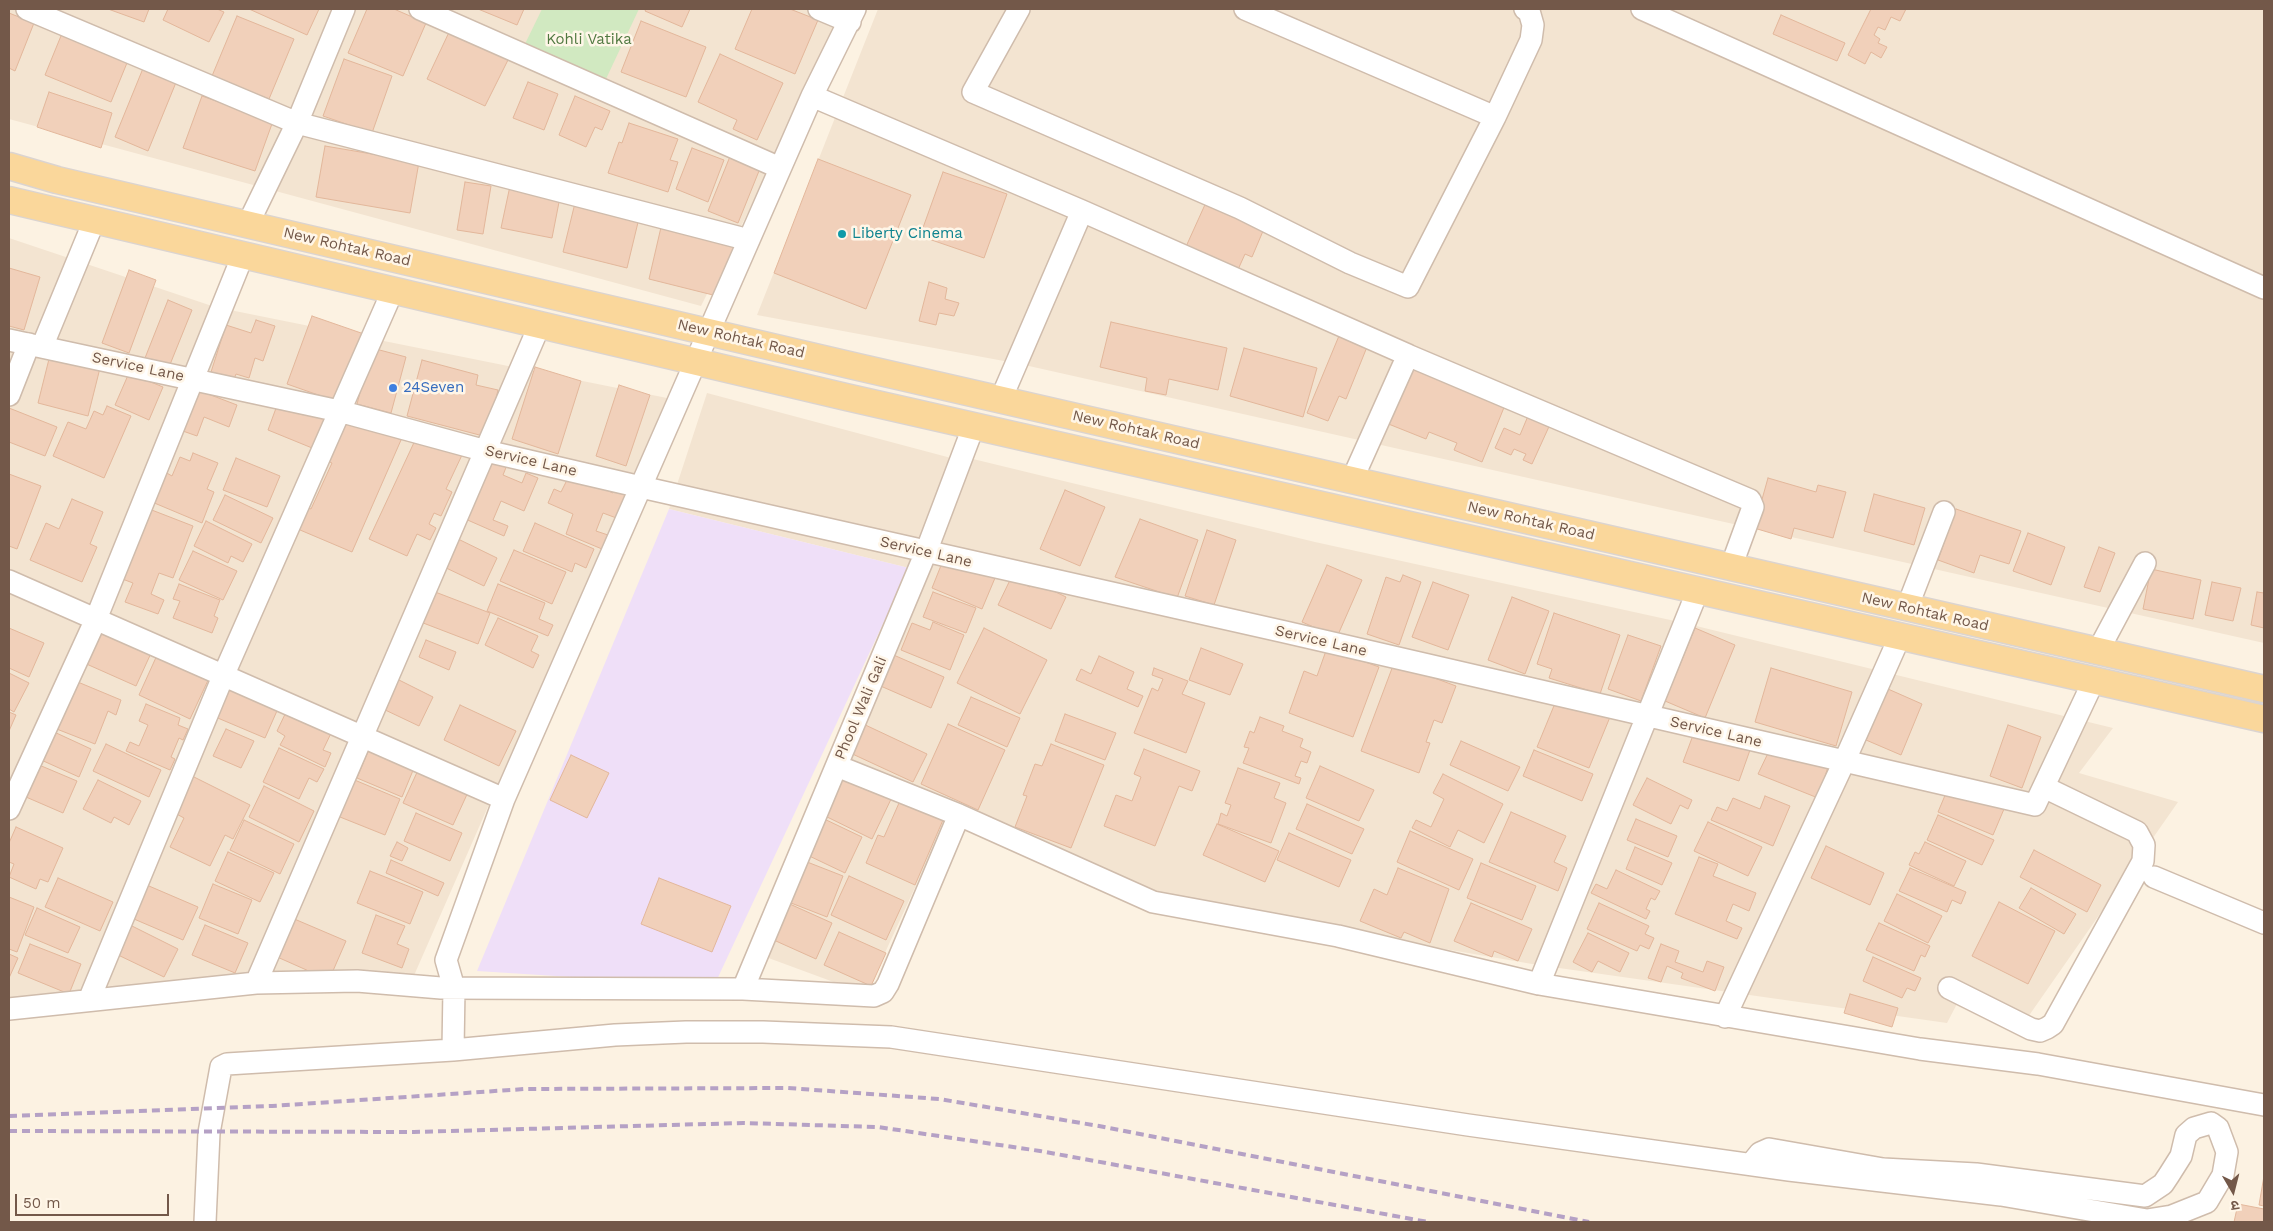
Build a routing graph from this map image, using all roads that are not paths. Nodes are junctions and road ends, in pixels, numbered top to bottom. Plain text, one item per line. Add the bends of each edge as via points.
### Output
1 (27, 9) edge
2 (344, 9) edge
3 (420, 9) edge
4 (819, 9) edge
5 (1019, 9) edge
6 (1245, 9) edge
7 (1525, 9) edge
8 (1642, 9) edge
9 (852, 15) edge
10 (812, 96) junction
11 (1495, 117) junction
12 (297, 123) junction
13 (9, 166) edge
14 (780, 168) junction
15 (9, 200) edge
16 (1082, 211) junction
17 (94, 221) junction
18 (248, 224) junction
19 (749, 240) junction
20 (243, 255) junction
21 (2264, 288) edge
22 (393, 290) junction
23 (540, 324) junction
24 (709, 330) junction
25 (9, 340) edge
26 (36, 346) junction
27 (1405, 354) junction
28 (696, 361) junction
29 (194, 379) junction
30 (9, 395) edge
31 (1001, 399) junction
32 (339, 411) junction
33 (974, 425) junction
34 (486, 451) junction
35 (1352, 480) junction
36 (641, 487) junction
37 (1944, 512) dead end
38 (926, 552) junction
39 (2145, 563) dead end
40 (1731, 567) junction
41 (9, 581) edge
42 (1698, 590) junction
43 (1907, 608) junction
44 (96, 619) junction
45 (1900, 636) junction
46 (2098, 652) junction
47 (224, 674) junction
48 (2094, 680) junction
49 (2264, 689) edge
50 (1648, 716) junction
51 (2264, 719) edge
52 (362, 735) junction
53 (1844, 762) junction
54 (837, 766) junction
55 (2044, 787) junction
56 (504, 799) junction
57 (9, 809) edge
58 (959, 815) junction
59 (2154, 876) dead end
60 (2264, 923) edge
61 (256, 983) junction
62 (1539, 984) junction
63 (454, 988) junction
64 (1949, 988) dead end
65 (743, 989) junction
66 (89, 1000) junction
67 (9, 1009) edge
68 (1725, 1017) junction
69 (453, 1050) junction
70 (2264, 1105) edge
71 (1751, 1164) junction
72 (205, 1222) edge

1 - 12 street
2 - 12 street
3 - 14 street
4 - 9 street
5 - 11 street via 974,92 1240,208 1350,263 1408,287
6 - 11 street
7 - 11 street via 1529,11 1533,25 1531,40
8 - 21 street
9 - 10 street
10 - 14 street
10 - 16 street
12 - 18 street
12 - 19 street
13 - 18 main road, New Rohtak Road
14 - 19 street
15 - 17 main road, New Rohtak Road
16 - 27 street
16 - 31 street
17 - 20 main road, New Rohtak Road
17 - 26 street
18 - 24 main road, New Rohtak Road
19 - 24 street
20 - 22 main road, New Rohtak Road
20 - 29 street
22 - 23 main road, New Rohtak Road
22 - 32 street
23 - 28 main road, New Rohtak Road
23 - 34 street
24 - 28 street
24 - 31 main road, New Rohtak Road
25 - 26 street, Service Lane
26 - 29 street, Service Lane
26 - 30 street
27 - 35 street via 1408,355
27 - 40 street via 1750,500 1753,507
28 - 33 main road, New Rohtak Road
28 - 36 street
29 - 32 street, Service Lane
29 - 44 street
31 - 35 main road, New Rohtak Road
32 - 34 street, Service Lane
32 - 47 street
33 - 38 street, Phool Wali Gali
33 - 42 main road, New Rohtak Road
34 - 36 street, Service Lane
34 - 52 street
35 - 40 main road, New Rohtak Road
36 - 38 street, Service Lane
36 - 56 street
37 - 43 street
38 - 50 street, Service Lane
38 - 54 street, Phool Wali Gali
39 - 46 street
40 - 43 main road, New Rohtak Road
41 - 44 street
42 - 45 main road, New Rohtak Road
42 - 50 street
43 - 46 main road, New Rohtak Road
44 - 47 street
44 - 57 street
45 - 48 main road, New Rohtak Road
45 - 53 street
46 - 49 main road, New Rohtak Road
47 - 52 street
47 - 66 street
48 - 51 main road, New Rohtak Road
48 - 55 street
50 - 53 street, Service Lane
50 - 62 street
52 - 56 street
52 - 61 street
53 - 55 street, Service Lane via 2035,806
53 - 68 street
54 - 58 street
54 - 65 street, Phool Wali Gali
55 - 64 street via 2137,832 2144,846 2143,861 2053,1024 2047,1028 2040,1031 2031,1029
56 - 63 street via 448,949 446,960
58 - 62 street via 1153,902 1338,936
58 - 65 street via 883,992 860,996
59 - 60 street
61 - 63 street via 357,981
61 - 66 street
62 - 68 street
63 - 65 street
63 - 69 street
66 - 67 street
68 - 70 street via 1920,1050 2031,1063
69 - 71 street via 686,1032 891,1038
69 - 72 street via 227,1064 221,1067 209,1133
71 - 71 street via 1769,1149 1883,1169 1976,1174 2145,1196 2169,1175 2181,1156 2186,1135 2194,1128 2211,1123 2218,1128 2227,1152 2223,1175 2207,1202 2172,1216 2147,1220 2001,1195

